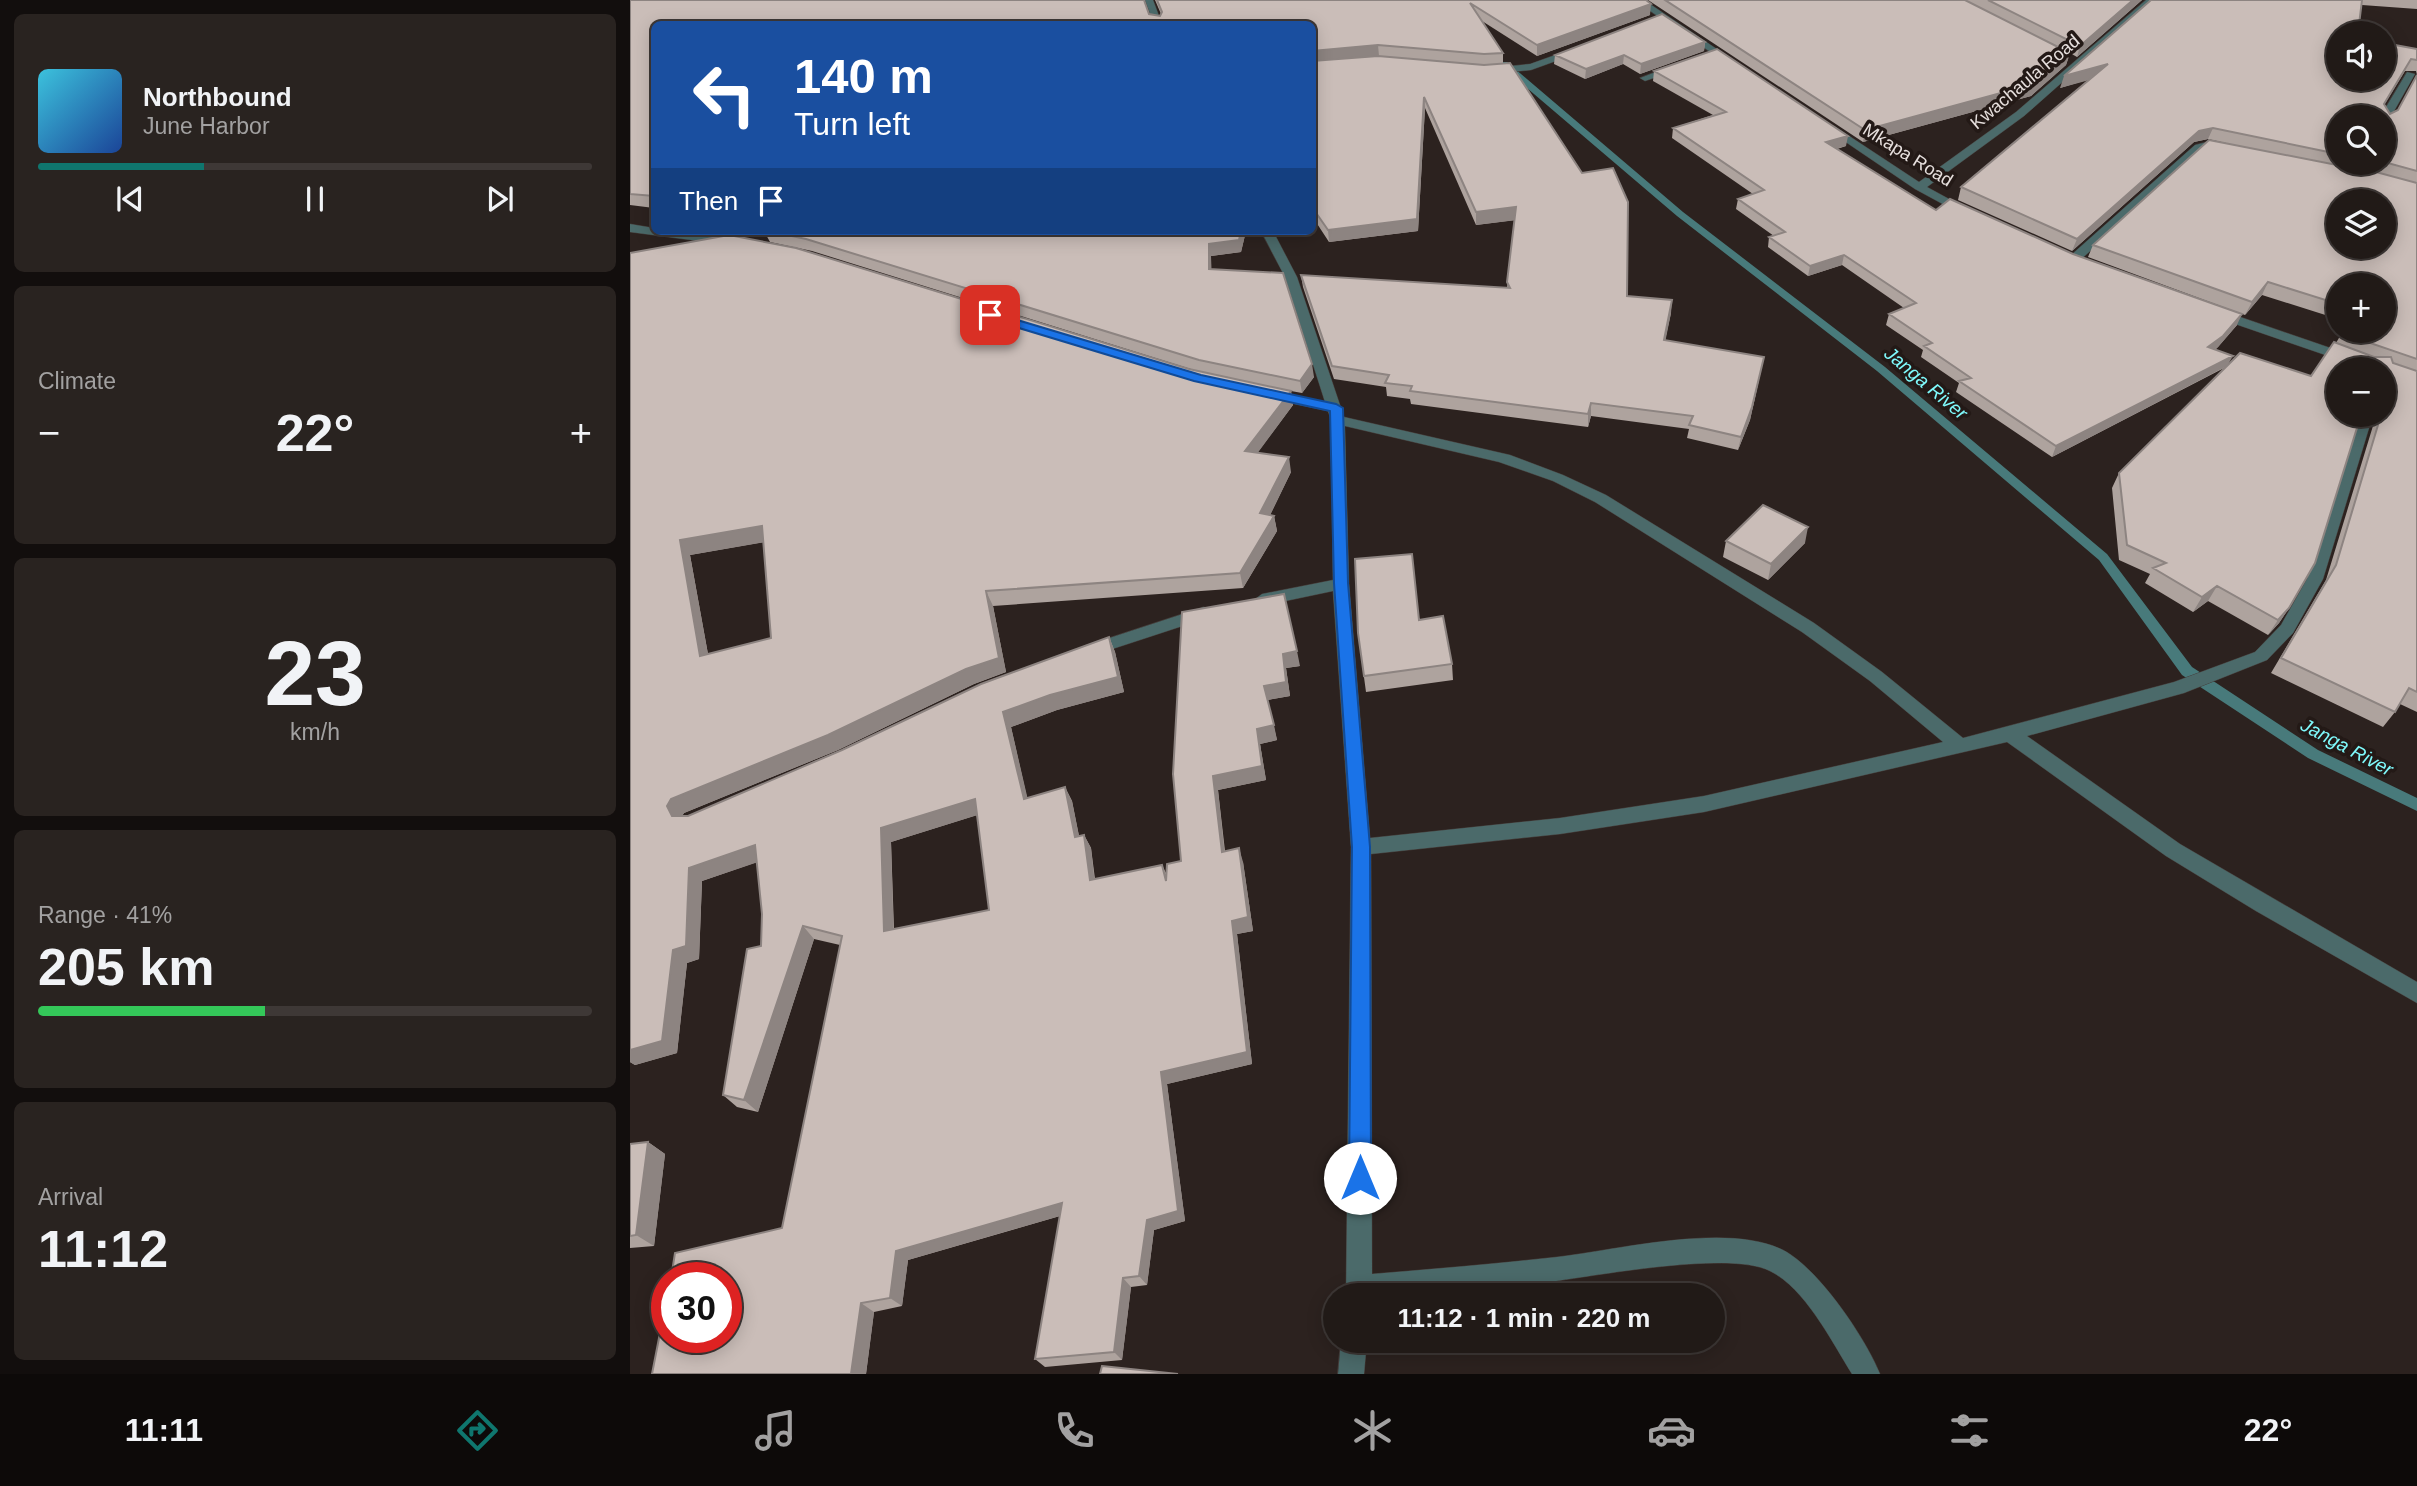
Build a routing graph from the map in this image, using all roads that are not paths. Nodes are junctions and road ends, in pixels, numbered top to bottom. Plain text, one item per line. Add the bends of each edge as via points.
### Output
1 (1149, 0) edge
2 (1638, 0) edge
3 (2151, 0) edge
4 (1157, 21) edge
5 (1584, 47) edge
6 (1717, 53) junction
7 (1704, 57) edge
8 (2063, 57) edge
9 (2076, 63) junction
10 (1679, 66) edge
11 (1739, 68) edge
12 (1475, 70) edge
13 (2414, 72) edge
14 (1645, 78) edge
15 (2393, 105) edge
16 (1818, 120) edge
17 (2234, 149) edge
18 (1919, 187) junction
19 (1975, 217) edge
20 (630, 228) edge
21 (651, 230) edge
22 (683, 235) edge
23 (1269, 235) edge
24 (756, 246) edge
25 (2061, 254) edge
26 (2074, 259) junction
27 (2087, 264) edge
28 (2205, 309) edge
29 (2343, 357) edge
30 (1252, 390) edge
31 (1337, 414) junction
32 (2362, 427) edge
33 (1341, 583) junction
34 (1080, 654) edge
35 (2010, 734) junction
36 (1962, 747) junction
37 (1361, 847) junction
38 (2417, 993) edge
39 (1359, 1283) edge
40 (1437, 1283) edge
41 (1353, 1353) edge
42 (1351, 1374) edge
43 (1867, 1374) edge

1 - 4 street
2 - 6 street via 1657,19
3 - 9 street, Kwachaula Road
5 - 12 street via 1520,69
6 - 7 street
6 - 11 street
8 - 9 street
9 - 18 street, Kwachaula Road via 2020,114
10 - 14 street
13 - 15 street
16 - 18 street, Mkapa Road
17 - 26 street via 2199,148
18 - 19 street, Mkapa Road
20 - 21 street
22 - 24 street
23 - 31 street via 1291,277
25 - 26 street
26 - 27 street
28 - 29 street
30 - 31 street
31 - 33 street
31 - 36 street via 1504,458 1571,484 1785,612
32 - 35 street via 2315,579 2287,629 2261,656 2178,688
33 - 34 street via 1177,620
33 - 37 street
35 - 36 street
35 - 38 street via 2173,850
36 - 37 street via 1704,804 1560,826
37 - 39 street
40 - 43 street via 1666,1254 1744,1251 1774,1259 1800,1278
41 - 42 street

